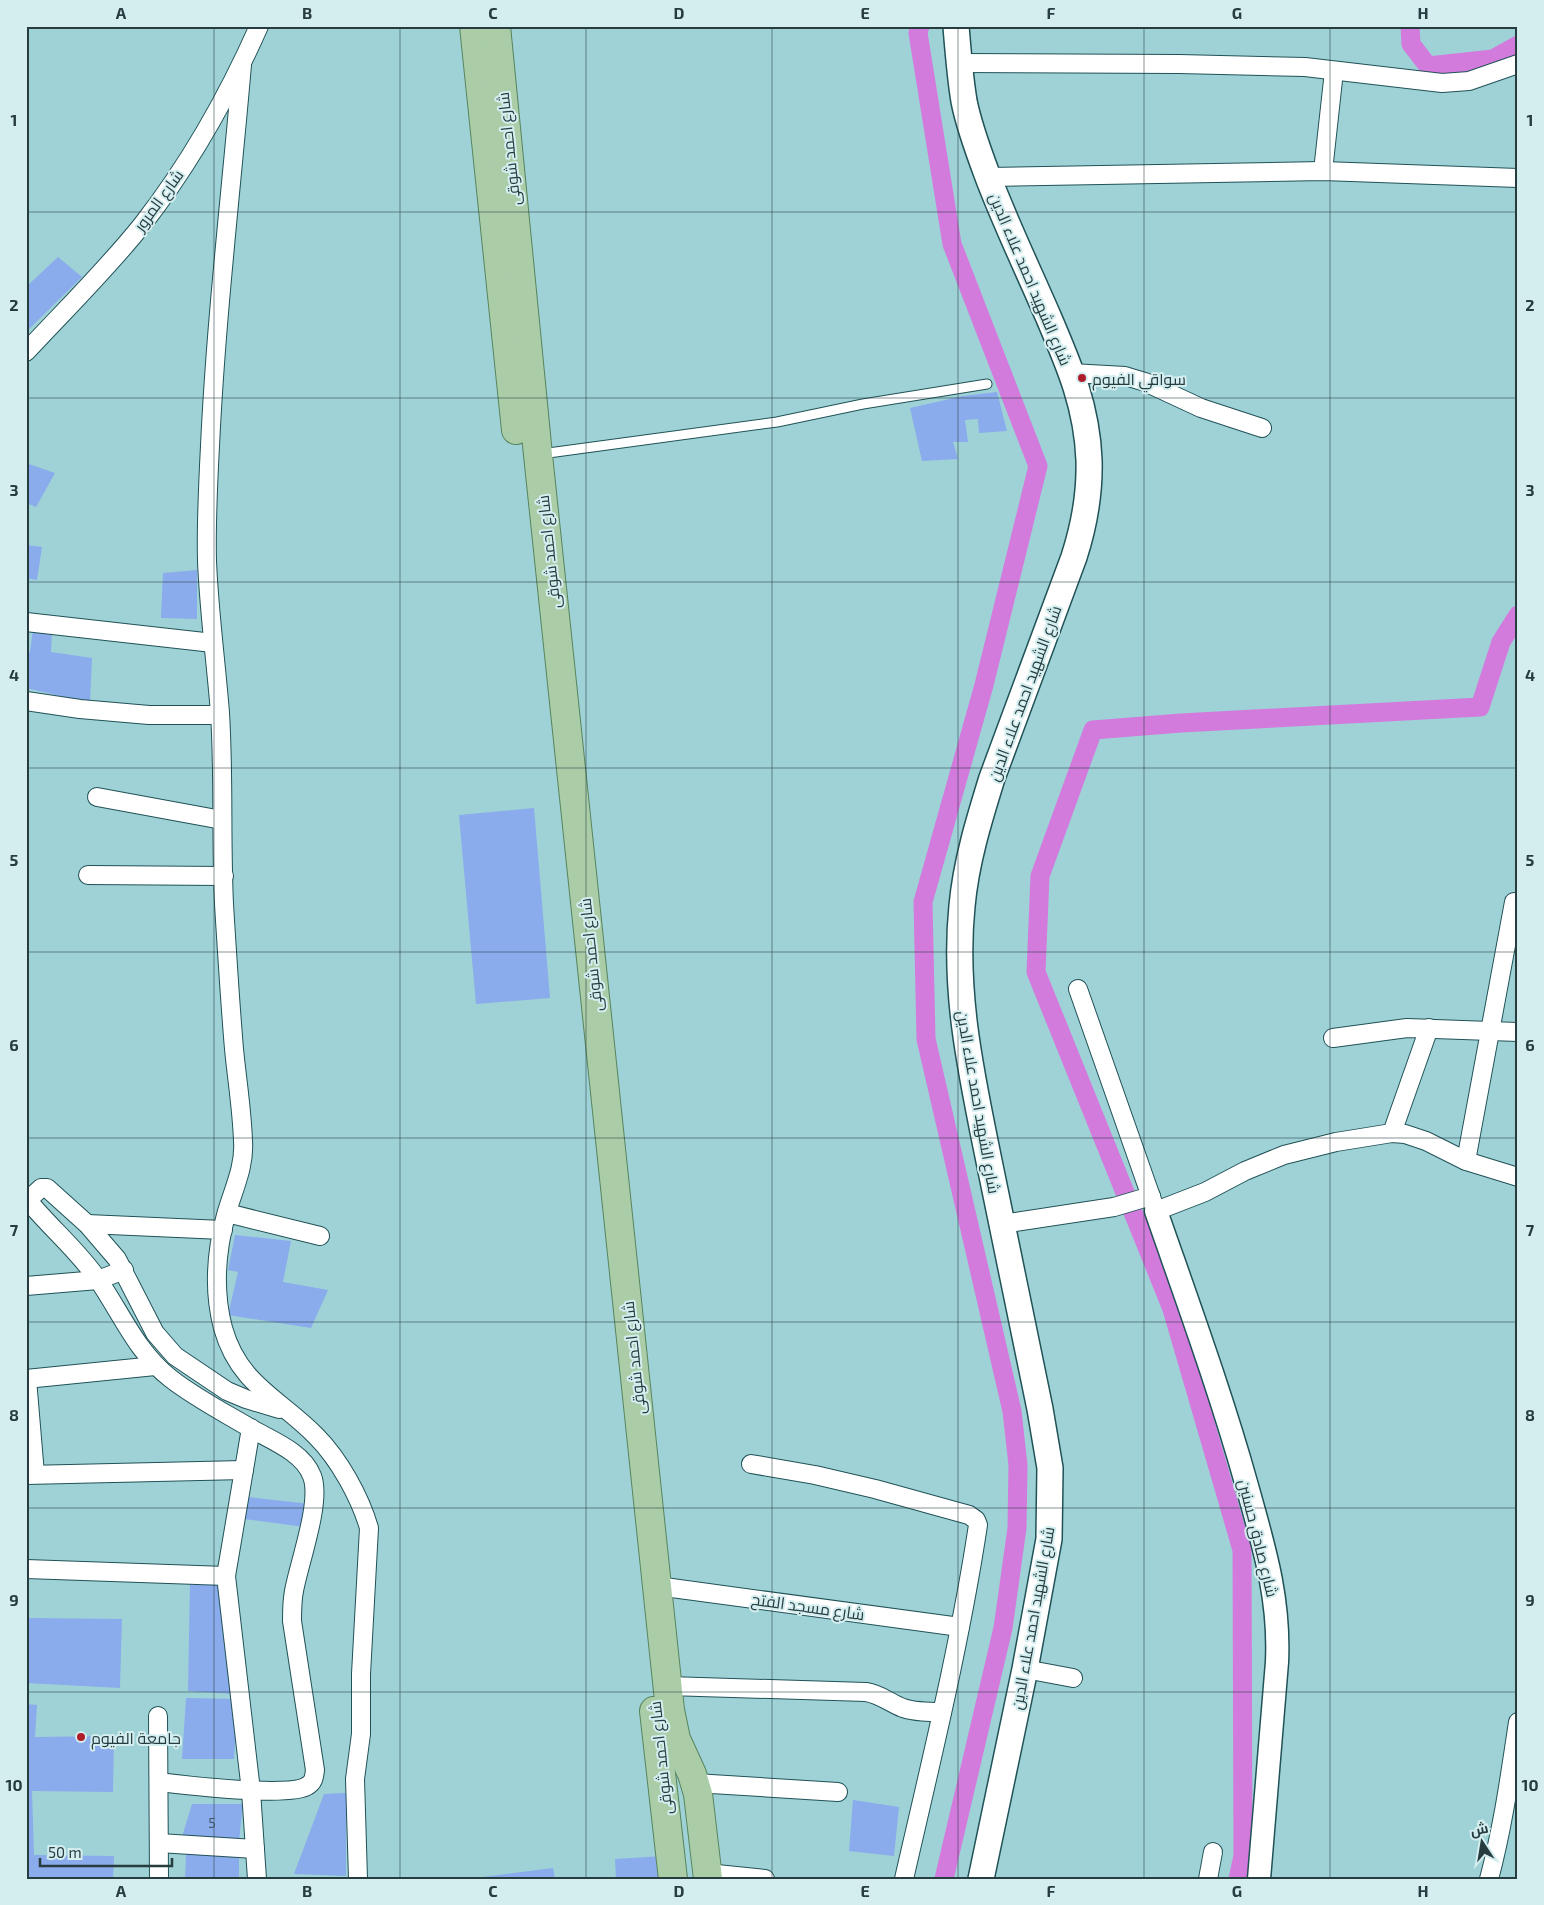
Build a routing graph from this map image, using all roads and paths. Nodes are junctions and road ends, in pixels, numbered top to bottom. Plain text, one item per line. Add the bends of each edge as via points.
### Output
1 (259, 26) edge
2 (474, 26) edge
3 (496, 26) edge
4 (956, 26) edge
5 (960, 64) junction
6 (1518, 64) edge
7 (242, 65) junction
8 (1334, 71) junction
9 (1324, 171) junction
10 (988, 177) junction
11 (1518, 178) edge
12 (26, 352) edge
13 (1072, 373) junction
14 (987, 384) dead end
15 (1262, 428) dead end
16 (538, 455) junction
17 (26, 622) edge
18 (213, 643) junction
19 (26, 701) edge
20 (220, 715) junction
21 (96, 797) dead end
22 (222, 820) junction
23 (88, 875) dead end
24 (224, 876) junction
25 (1514, 902) dead end
26 (1078, 989) dead end
27 (1429, 1028) junction
28 (1490, 1030) junction
29 (1518, 1032) edge
30 (1333, 1038) dead end
31 (1392, 1133) junction
32 (1466, 1161) junction
33 (1518, 1177) edge
34 (27, 1199) edge
35 (1148, 1203) junction
36 (225, 1222) junction
37 (86, 1224) junction
38 (1002, 1224) junction
39 (320, 1236) dead end
40 (124, 1270) junction
41 (98, 1280) junction
42 (26, 1286) edge
43 (155, 1366) junction
44 (27, 1379) edge
45 (285, 1410) junction
46 (251, 1428) junction
47 (751, 1464) dead end
48 (244, 1470) junction
49 (30, 1474) edge
50 (26, 1569) edge
51 (226, 1576) junction
52 (656, 1586) junction
53 (960, 1627) junction
54 (1025, 1669) junction
55 (1073, 1678) dead end
56 (668, 1686) junction
57 (942, 1712) junction
58 (158, 1716) dead end
59 (1518, 1722) edge
60 (159, 1782) junction
61 (251, 1790) junction
62 (838, 1792) dead end
63 (698, 1794) junction
64 (666, 1809) junction
65 (159, 1842) junction
66 (255, 1849) junction
67 (1213, 1852) dead end
68 (707, 1876) edge
69 (159, 1879) edge
70 (257, 1879) edge
71 (358, 1879) edge
72 (673, 1879) edge
73 (766, 1879) edge
74 (904, 1879) edge
75 (981, 1879) edge
76 (1208, 1879) edge
77 (1259, 1879) edge
78 (1489, 1879) edge

1 - 7 street, شارع المرور
2 - 64 main road, شارع احمد شوقى
3 - 16 main road, شارع احمد شوقى
4 - 5 main road, شارع الشهيد احمد علاء الدين
5 - 8 street via 1179,64
5 - 10 main road, شارع الشهيد احمد علاء الدين via 964,102
6 - 8 street via 1469,81 1442,84
7 - 12 street, شارع المرور via 197,144 141,226
7 - 18 street via 212,402 207,558
8 - 9 street
9 - 10 street
9 - 11 street
10 - 13 main road, شارع الشهيد احمد علاء الدين
13 - 15 street via 1125,376 1201,408
13 - 38 main road, شارع الشهيد احمد علاء الدين via 1086,425 1089,461 1083,528 986,796 967,864 962,908 959,954 965,1036
14 - 16 lane via 777,422
16 - 52 main road, شارع احمد شوقى
17 - 18 street
18 - 20 street
19 - 20 street via 149,715
20 - 22 street
21 - 22 street
22 - 24 street
23 - 24 street
24 - 36 street via 244,1146 240,1175
25 - 28 street
26 - 35 street
27 - 28 street
27 - 30 street via 1376,1031
27 - 31 street
28 - 29 street
28 - 32 street
31 - 32 street via 1426,1141
31 - 35 street via 1284,1154 1205,1192
32 - 33 street
34 - 37 street via 45,1188
34 - 41 street
35 - 38 street
35 - 77 street, شارع صادق حسنين via 1230,1426 1268,1560 1275,1598 1277,1662
36 - 37 street
36 - 39 street
36 - 45 street via 217,1264 216,1296 224,1332 236,1359 254,1384
37 - 40 street
38 - 54 main road, شارع الشهيد احمد علاء الدين via 1050,1468 1049,1539
40 - 41 street
40 - 45 street via 155,1333 175,1356 228,1391
41 - 42 street
41 - 43 street via 136,1342
43 - 44 street
43 - 46 street via 196,1396
44 - 49 street
45 - 71 street via 328,1450 364,1510 369,1528 361,1734 355,1779
46 - 48 street
46 - 61 street via 300,1459 312,1476 315,1491 294,1592 292,1621 315,1770 313,1781 298,1790
47 - 53 street via 875,1489 969,1515 976,1520 971,1573
48 - 49 street
48 - 51 street
50 - 51 street
51 - 61 street
52 - 53 street, شارع مسجد الفتح
52 - 56 main road, شارع احمد شوقى
53 - 57 street
54 - 55 street
54 - 75 main road, شارع الشهيد احمد علاء الدين
56 - 57 street via 866,1692 910,1710
56 - 63 main road, شارع احمد شوقى via 676,1739
57 - 74 street
58 - 60 street
59 - 78 street via 1498,1848
60 - 61 street
60 - 65 street
61 - 66 street
62 - 63 street
63 - 64 main road via 694,1802 682,1801
63 - 68 main road, شارع احمد شوقى
64 - 72 main road, شارع احمد شوقى
65 - 66 street
65 - 69 street
66 - 70 street
67 - 76 street
68 - 73 street

